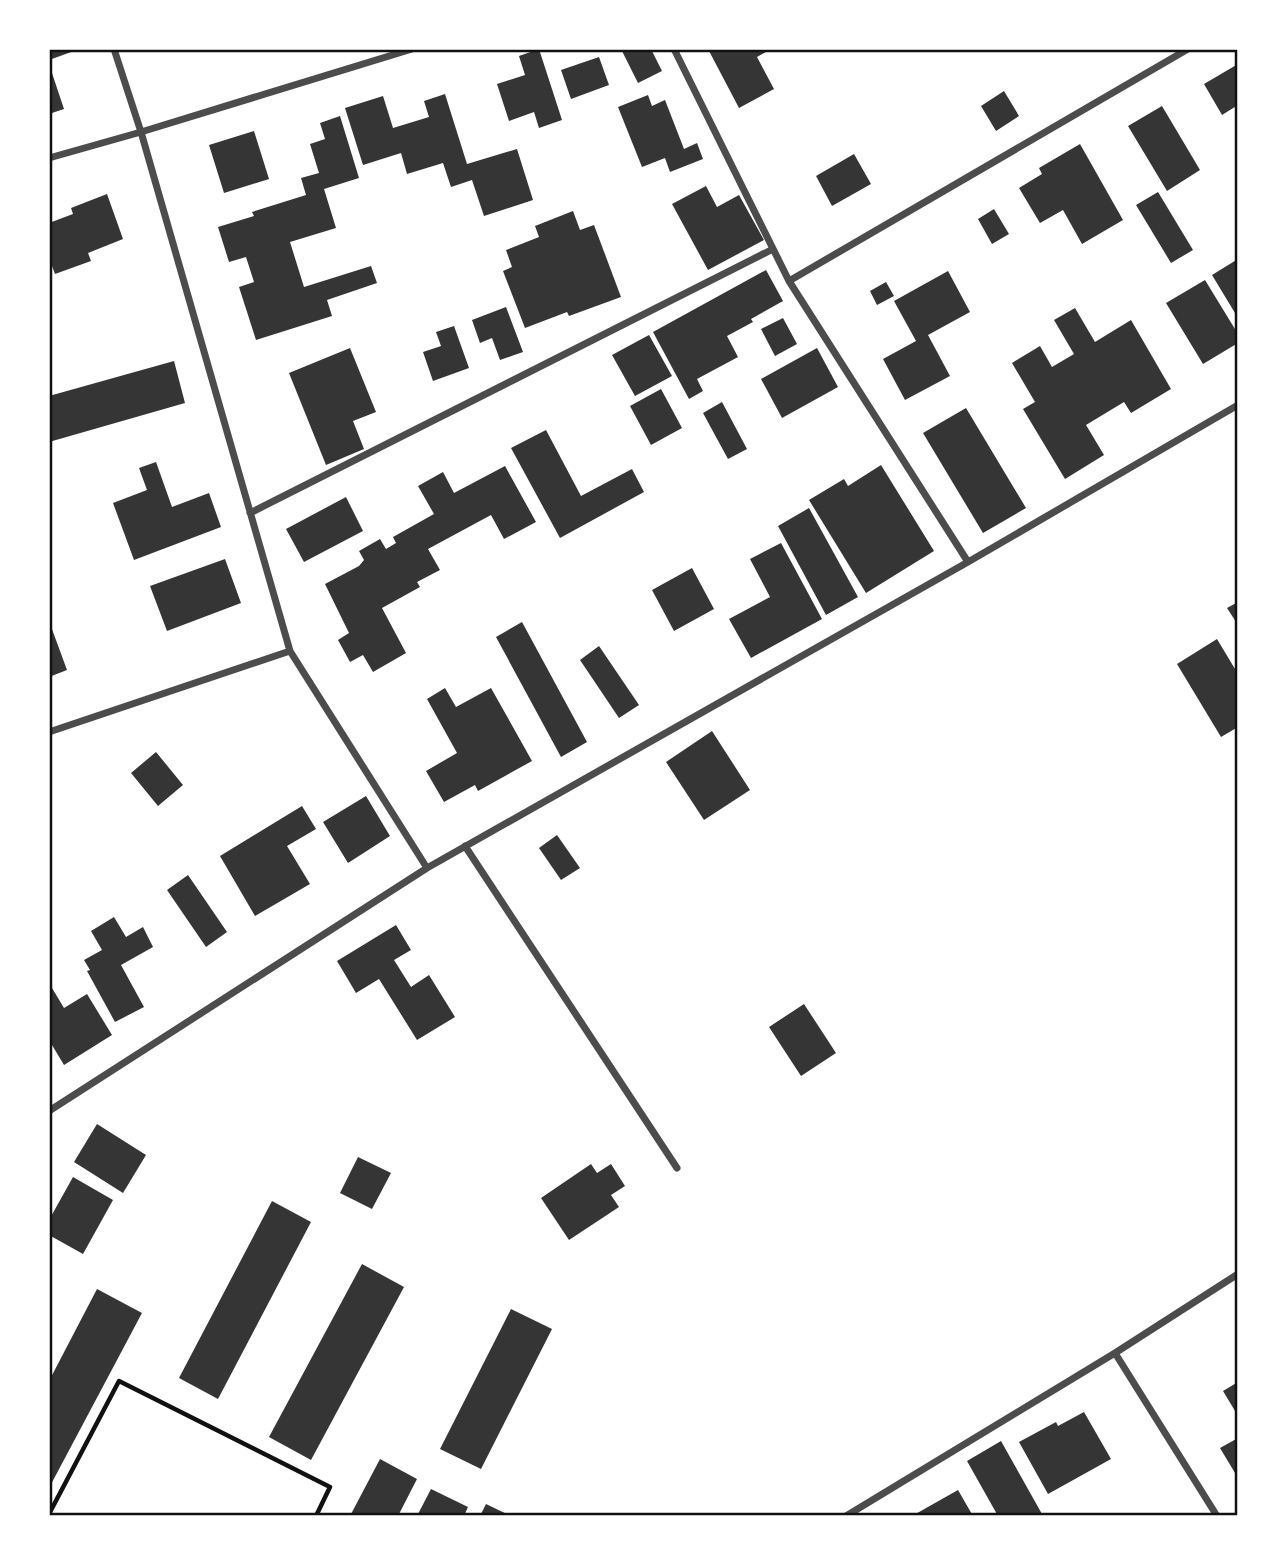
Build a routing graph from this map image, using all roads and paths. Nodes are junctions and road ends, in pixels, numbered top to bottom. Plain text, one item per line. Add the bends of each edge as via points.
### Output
1 (114, 49) edge
2 (412, 49) edge
3 (674, 49) edge
4 (1188, 49) edge
5 (141, 132) junction
6 (49, 158) edge
7 (773, 249) junction
8 (789, 281) junction
9 (1238, 405) edge
10 (250, 513) junction
11 (968, 562) junction
12 (290, 651) junction
13 (49, 732) edge
14 (465, 846) junction
15 (427, 868) junction
16 (49, 1111) edge
17 (677, 1168) dead end
18 (1238, 1274) edge
19 (1115, 1353) junction
20 (49, 1514) edge
21 (316, 1516) edge
22 (846, 1516) edge
23 (1217, 1516) edge

1 - 5 street
2 - 5 street
3 - 7 street
4 - 8 street
5 - 6 street
5 - 10 street
7 - 8 street
7 - 10 street
8 - 11 street
9 - 11 street
10 - 12 street
11 - 14 street
12 - 13 street
12 - 15 street
14 - 15 street
14 - 17 street
15 - 16 street
18 - 19 street
19 - 22 street
19 - 23 street
20 - 21 path via 118,1381 330,1487

